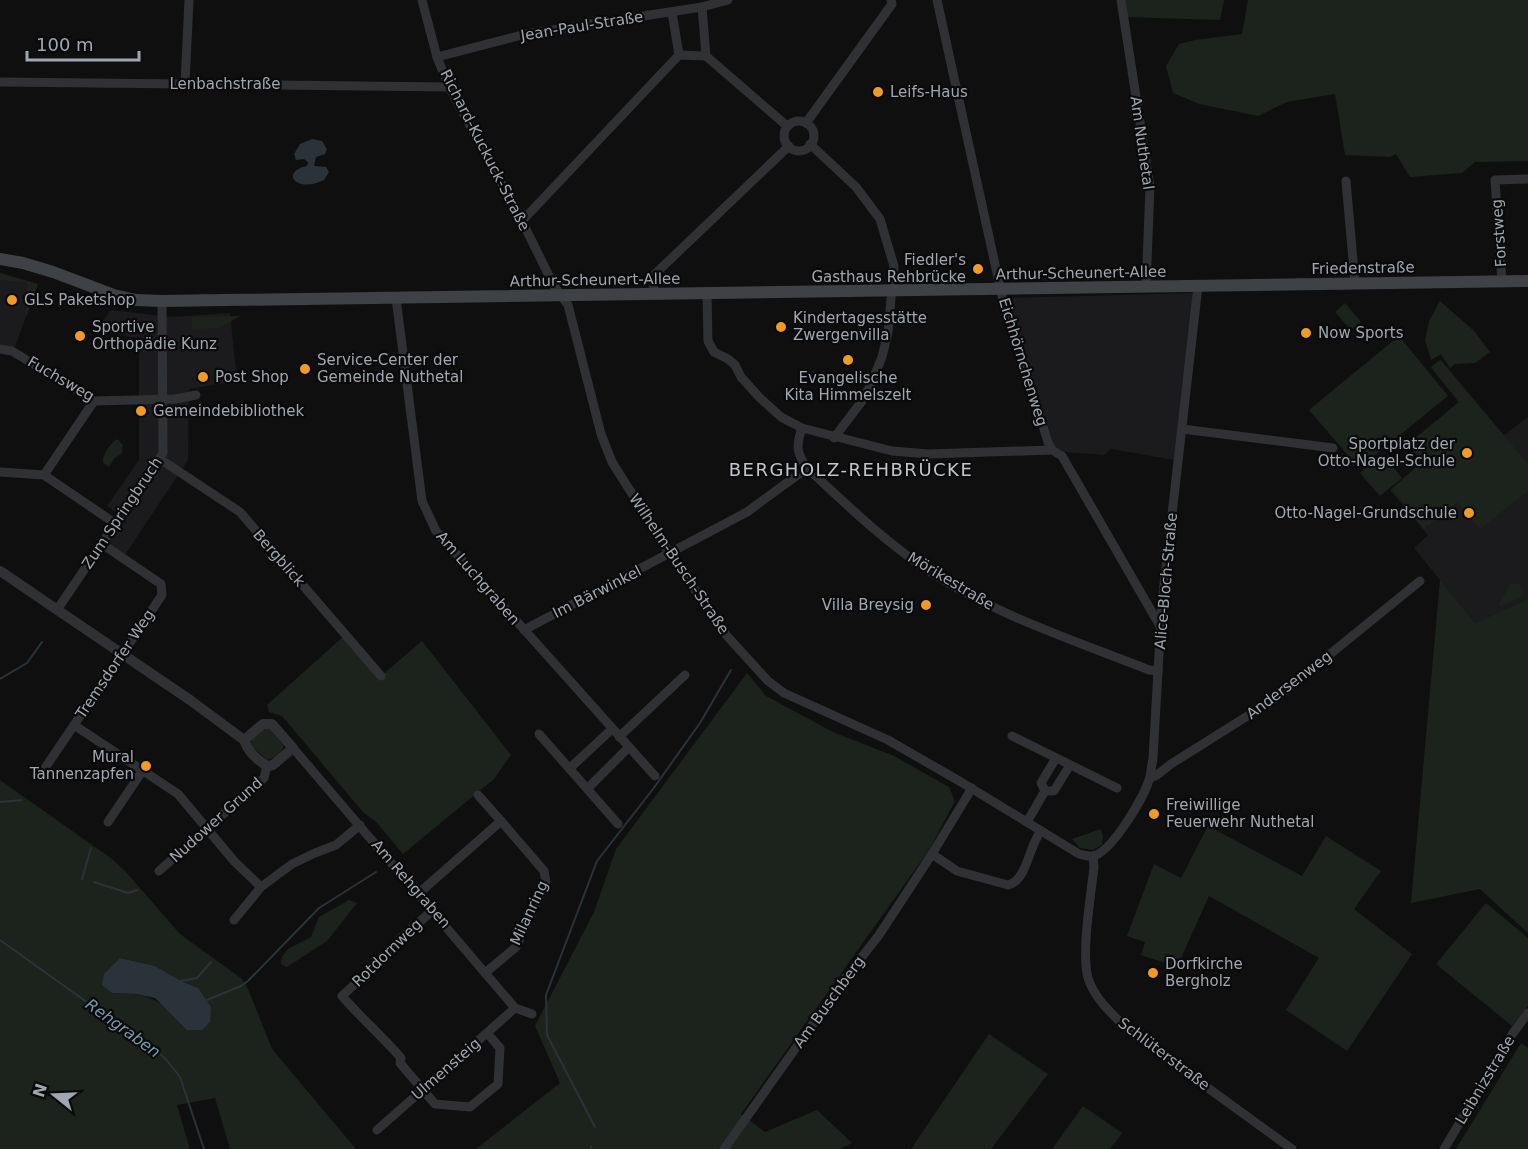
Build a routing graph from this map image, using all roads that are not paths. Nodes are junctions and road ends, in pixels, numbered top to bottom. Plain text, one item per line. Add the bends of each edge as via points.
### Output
1 (189, 0) edge
2 (422, 0) edge
3 (728, 0) edge
4 (891, 0) edge
5 (937, 0) edge
6 (1121, 0) edge
7 (702, 7) junction
8 (672, 12) junction
9 (679, 55) junction
10 (706, 56) junction
11 (437, 57) junction
12 (0, 82) edge
13 (184, 84) junction
14 (449, 87) junction
15 (806, 123) junction
16 (787, 126) junction
17 (810, 144) junction
18 (789, 146) junction
19 (1528, 179) edge
20 (1346, 181) dead end
21 (522, 221) junction
22 (0, 259) edge
23 (1528, 281) edge
24 (1502, 282) junction
25 (1355, 283) junction
26 (1198, 286) junction
27 (1146, 287) junction
28 (1001, 288) junction
29 (892, 291) junction
30 (707, 293) junction
31 (653, 294) junction
32 (561, 295) junction
33 (396, 298) junction
34 (162, 301) junction
35 (0, 349) edge
36 (196, 395) dead end
37 (164, 400) junction
38 (94, 401) junction
39 (802, 428) junction
40 (1182, 429) junction
41 (834, 438) junction
42 (1333, 448) dead end
43 (1052, 450) junction
44 (160, 459) junction
45 (807, 468) junction
46 (0, 472) edge
47 (44, 475) junction
48 (116, 524) junction
49 (102, 544) junction
50 (670, 554) junction
51 (0, 572) edge
52 (1420, 581) dead end
53 (57, 610) junction
54 (1160, 626) junction
55 (524, 630) junction
56 (123, 654) junction
57 (1158, 671) junction
58 (685, 675) dead end
59 (381, 676) dead end
60 (74, 725) junction
61 (612, 729) junction
62 (539, 734) dead end
63 (1012, 736) dead end
64 (619, 737) junction
65 (244, 740) junction
66 (628, 747) junction
67 (293, 748) junction
68 (1056, 758) junction
69 (1070, 765) junction
70 (267, 766) junction
71 (570, 768) junction
72 (143, 770) junction
73 (43, 771) dead end
74 (655, 776) dead end
75 (1150, 778) junction
76 (588, 788) junction
77 (972, 788) junction
78 (1117, 788) dead end
79 (1045, 791) junction
80 (478, 795) dead end
81 (501, 821) junction
82 (108, 822) dead end
83 (1027, 822) junction
84 (618, 824) dead end
85 (360, 825) junction
86 (207, 829) junction
87 (1041, 831) junction
88 (932, 854) junction
89 (1093, 856) junction
90 (159, 871) dead end
91 (261, 886) junction
92 (419, 893) junction
93 (433, 910) junction
94 (234, 920) dead end
95 (485, 974) junction
96 (515, 1008) junction
97 (1528, 1013) edge
98 (532, 1014) dead end
99 (487, 1033) junction
100 (422, 1090) junction
101 (377, 1130) dead end
102 (724, 1149) edge
103 (1292, 1149) edge
104 (1444, 1149) edge

1 - 13 street
2 - 11 street, Richard-Kuckuck-Straße
3 - 7 street, Jean-Paul-Straße
4 - 15 street via 892,4
5 - 28 street, Eichhörnchenweg
6 - 27 street, Am Nuthetal via 1150,187
7 - 8 street, Jean-Paul-Straße
7 - 10 street
8 - 9 street
8 - 11 street, Jean-Paul-Straße via 525,34
9 - 10 street
9 - 21 street
10 - 16 street
11 - 14 street, Richard-Kuckuck-Straße
12 - 13 street, Lenbachstraße
13 - 14 street, Lenbachstraße
14 - 21 street, Richard-Kuckuck-Straße
15 - 16 street via 796,121
15 - 17 street via 813,133
16 - 18 street via 784,136
17 - 18 street via 800,150
17 - 29 street via 856,187 880,219 894,266
18 - 31 street via 655,274
19 - 24 street, Forstweg via 1495,180
20 - 25 street
21 - 32 street, Richard-Kuckuck-Straße
22 - 34 main road, Arthur-Scheunert-Allee via 53,272 114,295
23 - 24 main road, Friedenstraße
24 - 25 main road, Friedenstraße
25 - 26 main road, Friedenstraße
26 - 27 main road, Arthur-Scheunert-Allee
26 - 40 street, Alice-Bloch-Straße
27 - 28 main road, Arthur-Scheunert-Allee
28 - 29 main road, Arthur-Scheunert-Allee
28 - 43 street, Eichhörnchenweg
29 - 30 main road, Arthur-Scheunert-Allee
29 - 41 street via 888,332 876,374 862,401
30 - 31 main road, Arthur-Scheunert-Allee
30 - 39 street via 708,341 714,352 735,365 759,398 781,417
31 - 32 main road, Arthur-Scheunert-Allee
32 - 33 main road, Arthur-Scheunert-Allee
32 - 50 street, Wilhelm-Busch-Straße via 573,320 608,453
33 - 34 main road, Arthur-Scheunert-Allee
33 - 55 street, Am Luchgraben via 422,501 436,531
34 - 37 street, Zum Springbruch
35 - 38 street, Fuchsweg via 12,351
36 - 37 street, Fuchsweg
37 - 38 street, Fuchsweg
37 - 44 street, Zum Springbruch via 164,448
38 - 47 street
39 - 41 street
39 - 45 street via 797,444
40 - 42 street
40 - 54 street, Alice-Bloch-Straße
41 - 43 street via 892,451 928,454
43 - 54 street, Eichhörnchenweg via 1062,456
44 - 48 street, Zum Springbruch
44 - 59 street, Bergblick via 240,512
45 - 50 street, Im Bärwinkel via 747,512
45 - 57 street, Mörikestraße via 889,542 934,574 1013,616
46 - 47 street
47 - 48 street
48 - 49 street, Zum Springbruch
49 - 53 street, Zum Springbruch
49 - 56 street, Tremsdorfer Weg via 161,584 162,595
50 - 55 street, Im Bärwinkel
50 - 77 street, Wilhelm-Busch-Straße via 727,636 768,681 784,693 888,740
51 - 53 street
52 - 75 street, Andersenweg via 1276,698
53 - 56 street
54 - 57 street, Alice-Bloch-Straße
55 - 61 street, Am Luchgraben
56 - 60 street, Tremsdorfer Weg
56 - 65 street
57 - 75 street, Alice-Bloch-Straße
58 - 64 street
60 - 72 street
60 - 73 street, Tremsdorfer Weg
61 - 64 street, Am Luchgraben
61 - 71 street
62 - 71 street
63 - 68 street
64 - 66 street, Am Luchgraben
65 - 67 street, Am Rehgraben via 263,724 272,724
65 - 70 street via 259,762
66 - 74 street, Am Luchgraben
66 - 76 street
67 - 70 street
67 - 85 street, Am Rehgraben
68 - 69 street
68 - 79 street via 1041,783
69 - 78 street
69 - 79 street via 1054,791
70 - 86 street, Nudower Grund via 264,778
71 - 76 street
72 - 82 street
72 - 86 street via 178,794
75 - 89 street, Alice-Bloch-Straße via 1127,822 1104,851
76 - 84 street
77 - 83 street, Wilhelm-Busch-Straße
77 - 88 street, Am Buschberg
79 - 83 street
80 - 81 street, Milanring
81 - 92 street
81 - 95 street, Milanring via 544,871 546,882 516,947
83 - 87 street, Wilhelm-Busch-Straße
85 - 91 street via 336,845 292,864
85 - 92 street, Am Rehgraben
86 - 90 street, Nudower Grund
86 - 91 street
87 - 88 street via 1033,841 1021,876 1013,884 957,871
87 - 89 street, Wilhelm-Busch-Straße via 1078,854
88 - 102 street, Am Buschberg via 879,935
89 - 103 street, Schlüterstraße via 1085,957 1088,978 1098,997 1131,1032
91 - 94 street
92 - 93 street, Am Rehgraben
93 - 95 street, Am Rehgraben
93 - 100 street, Rotdornweg via 342,996 401,1058 400,1063
95 - 96 street, Am Rehgraben
96 - 98 street, Am Rehgraben
96 - 99 street, Ulmensteig
97 - 104 street, Leibnizstraße
99 - 100 street, Ulmensteig
99 - 100 street via 500,1048 498,1084 470,1107 435,1104
100 - 101 street, Ulmensteig

